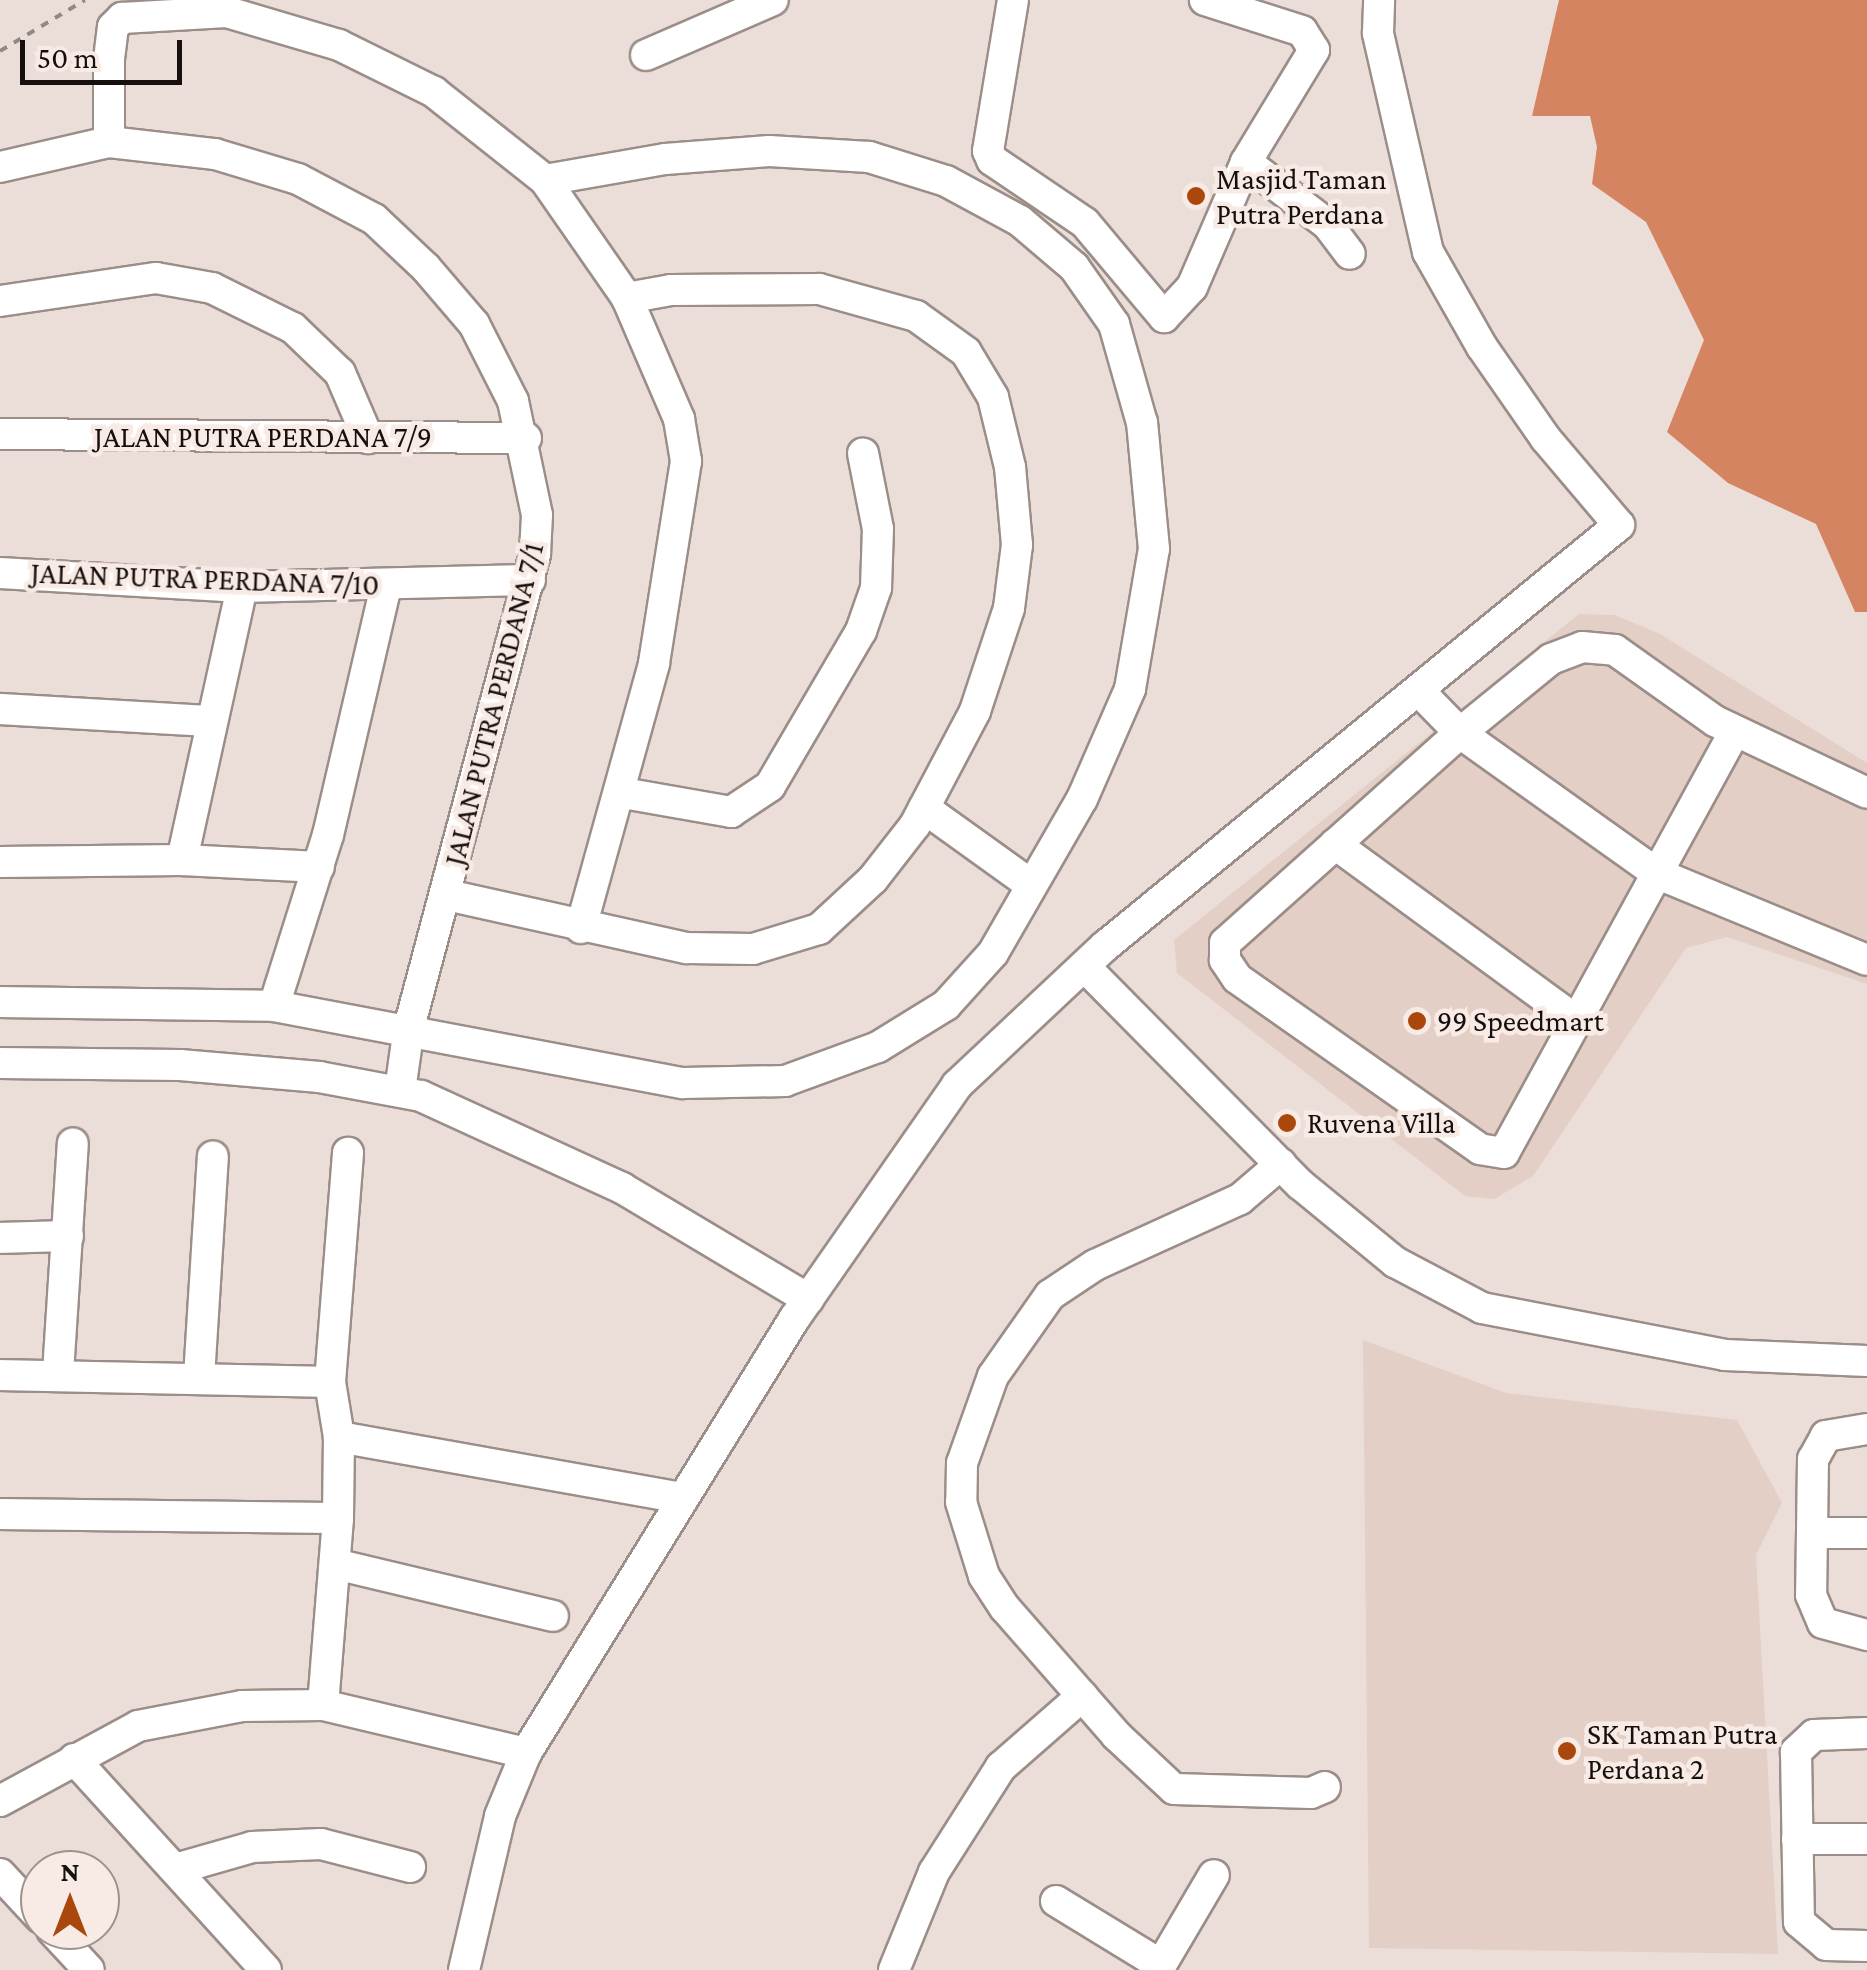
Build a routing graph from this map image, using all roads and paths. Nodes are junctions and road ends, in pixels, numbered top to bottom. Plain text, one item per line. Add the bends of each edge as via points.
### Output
1 (85, 0) edge
2 (773, 0) edge
3 (1013, 0) edge
4 (1205, 0) edge
5 (1379, 0) edge
6 (0, 51) edge
7 (646, 55) dead end
8 (109, 142) junction
9 (1246, 162) junction
10 (0, 167) edge
11 (544, 180) junction
12 (1350, 254) dead end
13 (626, 298) junction
14 (0, 302) edge
15 (0, 434) edge
16 (368, 438) junction
17 (526, 438) junction
18 (863, 453) dead end
19 (0, 573) edge
20 (530, 580) junction
21 (386, 586) junction
22 (242, 587) junction
23 (1419, 691) junction
24 (0, 709) edge
25 (211, 721) junction
26 (1735, 731) junction
27 (1460, 733) junction
28 (623, 793) junction
29 (1867, 794) edge
30 (924, 808) junction
31 (1336, 844) junction
32 (182, 860) junction
33 (0, 862) edge
34 (319, 867) junction
35 (1656, 873) junction
36 (1031, 885) junction
37 (447, 895) junction
38 (581, 928) junction
39 (1867, 960) edge
40 (1084, 966) junction
41 (0, 1002) edge
42 (274, 1006) junction
43 (1577, 1021) junction
44 (409, 1027) junction
45 (0, 1062) edge
46 (400, 1090) junction
47 (73, 1143) dead end
48 (348, 1153) dead end
49 (212, 1156) dead end
50 (1281, 1164) junction
51 (68, 1236) junction
52 (0, 1238) edge
53 (808, 1299) junction
54 (1867, 1361) edge
55 (58, 1373) junction
56 (0, 1376) edge
57 (198, 1376) junction
58 (330, 1382) junction
59 (1859, 1429) edge
60 (340, 1436) junction
61 (682, 1498) junction
62 (0, 1514) edge
63 (338, 1518) junction
64 (1867, 1533) edge
65 (1812, 1534) junction
66 (335, 1564) junction
67 (553, 1616) dead end
68 (1858, 1635) edge
69 (1082, 1696) junction
70 (322, 1705) junction
71 (1867, 1734) edge
72 (526, 1753) junction
73 (74, 1759) junction
74 (1325, 1787) dead end
75 (0, 1800) edge
76 (1797, 1838) junction
77 (1867, 1839) edge
78 (410, 1867) dead end
79 (179, 1868) junction
80 (0, 1874) edge
81 (1214, 1875) dead end
82 (20, 1896) edge
83 (1056, 1902) dead end
84 (1867, 1946) edge
85 (70, 1950) edge
86 (1160, 1967) edge
87 (88, 1970) edge
88 (266, 1970) edge
89 (464, 1970) edge
90 (894, 1970) edge

1 - 6 path
2 - 7 street
3 - 9 street via 988,151 992,160 1085,223 1164,317 1192,286
4 - 9 street via 1302,31 1314,50
5 - 23 street via 1382,52 1428,252 1482,347 1546,439 1619,524
8 - 10 street, JALAN PUTRA PERDANA 7/1
8 - 11 street via 114,27 138,12 226,12 339,45 434,92
8 - 17 street, JALAN PUTRA PERDANA 7/1 via 232,159 298,178 374,218 474,324
9 - 12 street via 1328,225
11 - 13 street
11 - 36 street via 665,159 769,151 869,157 946,181 1020,221 1074,267 1114,324 1142,424 1154,549 1130,688 1082,799
13 - 28 street via 679,419 686,461 654,664
13 - 30 street via 756,286 870,299 916,316 966,352 993,397 1010,467 1017,544 1009,608 976,711
14 - 16 street via 156,278 212,288 294,328 340,373
15 - 16 street, JALAN PUTRA PERDANA 7/9
16 - 17 street, JALAN PUTRA PERDANA 7/9
17 - 20 street, JALAN PUTRA PERDANA 7/1 via 537,515
18 - 28 street via 878,529 876,588 861,631 770,786 731,812
19 - 22 street, JALAN PUTRA PERDANA 7/10
20 - 21 street, JALAN PUTRA PERDANA 7/10
20 - 37 street, JALAN PUTRA PERDANA 7/1
21 - 22 street, JALAN PUTRA PERDANA 7/10
21 - 34 street
22 - 25 street
23 - 27 street
23 - 40 street
24 - 25 street
25 - 32 street
26 - 27 street via 1614,650 1582,647 1551,659
26 - 29 street
26 - 35 street
27 - 31 street
27 - 35 street
28 - 38 street
30 - 36 street
30 - 38 street via 873,880 819,929 753,949 686,948
31 - 43 street
31 - 43 street via 1225,943 1236,978 1480,1149 1504,1153
32 - 33 street
32 - 34 street
34 - 42 street
35 - 39 street
35 - 43 street
36 - 44 street via 993,953 946,1005 878,1047 785,1081 683,1083
37 - 38 street
37 - 44 street, JALAN PUTRA PERDANA 7/1
40 - 50 street
40 - 53 street via 957,1085
41 - 42 street
42 - 44 street
44 - 46 street, JALAN PUTRA PERDANA 7/1
45 - 46 street via 180,1064
46 - 53 street via 530,1140
47 - 51 street
48 - 58 street
49 - 57 street
50 - 54 street via 1395,1262 1482,1308 1724,1356
50 - 69 street via 1240,1199 1096,1265 1050,1295 988,1390 962,1463 969,1534 1005,1608
51 - 52 street
51 - 55 street
53 - 61 street
55 - 56 street
55 - 57 street
57 - 58 street
58 - 60 street
59 - 65 street via 1826,1436 1812,1459
60 - 61 street
60 - 63 street
61 - 72 street
62 - 63 street
63 - 66 street
64 - 65 street
65 - 68 street via 1811,1595 1823,1623
66 - 67 street
66 - 70 street
69 - 74 street via 1174,1788 1311,1793
69 - 90 street via 1000,1767 934,1872
70 - 72 street
70 - 73 street via 242,1706 138,1726
71 - 76 street via 1814,1734 1796,1752
72 - 89 street via 500,1816
73 - 75 street
73 - 79 street
76 - 77 street
76 - 84 street via 1799,1922 1826,1946
78 - 79 street via 321,1844 252,1847
79 - 88 street
80 - 82 street
81 - 86 street
83 - 86 street
85 - 87 street

